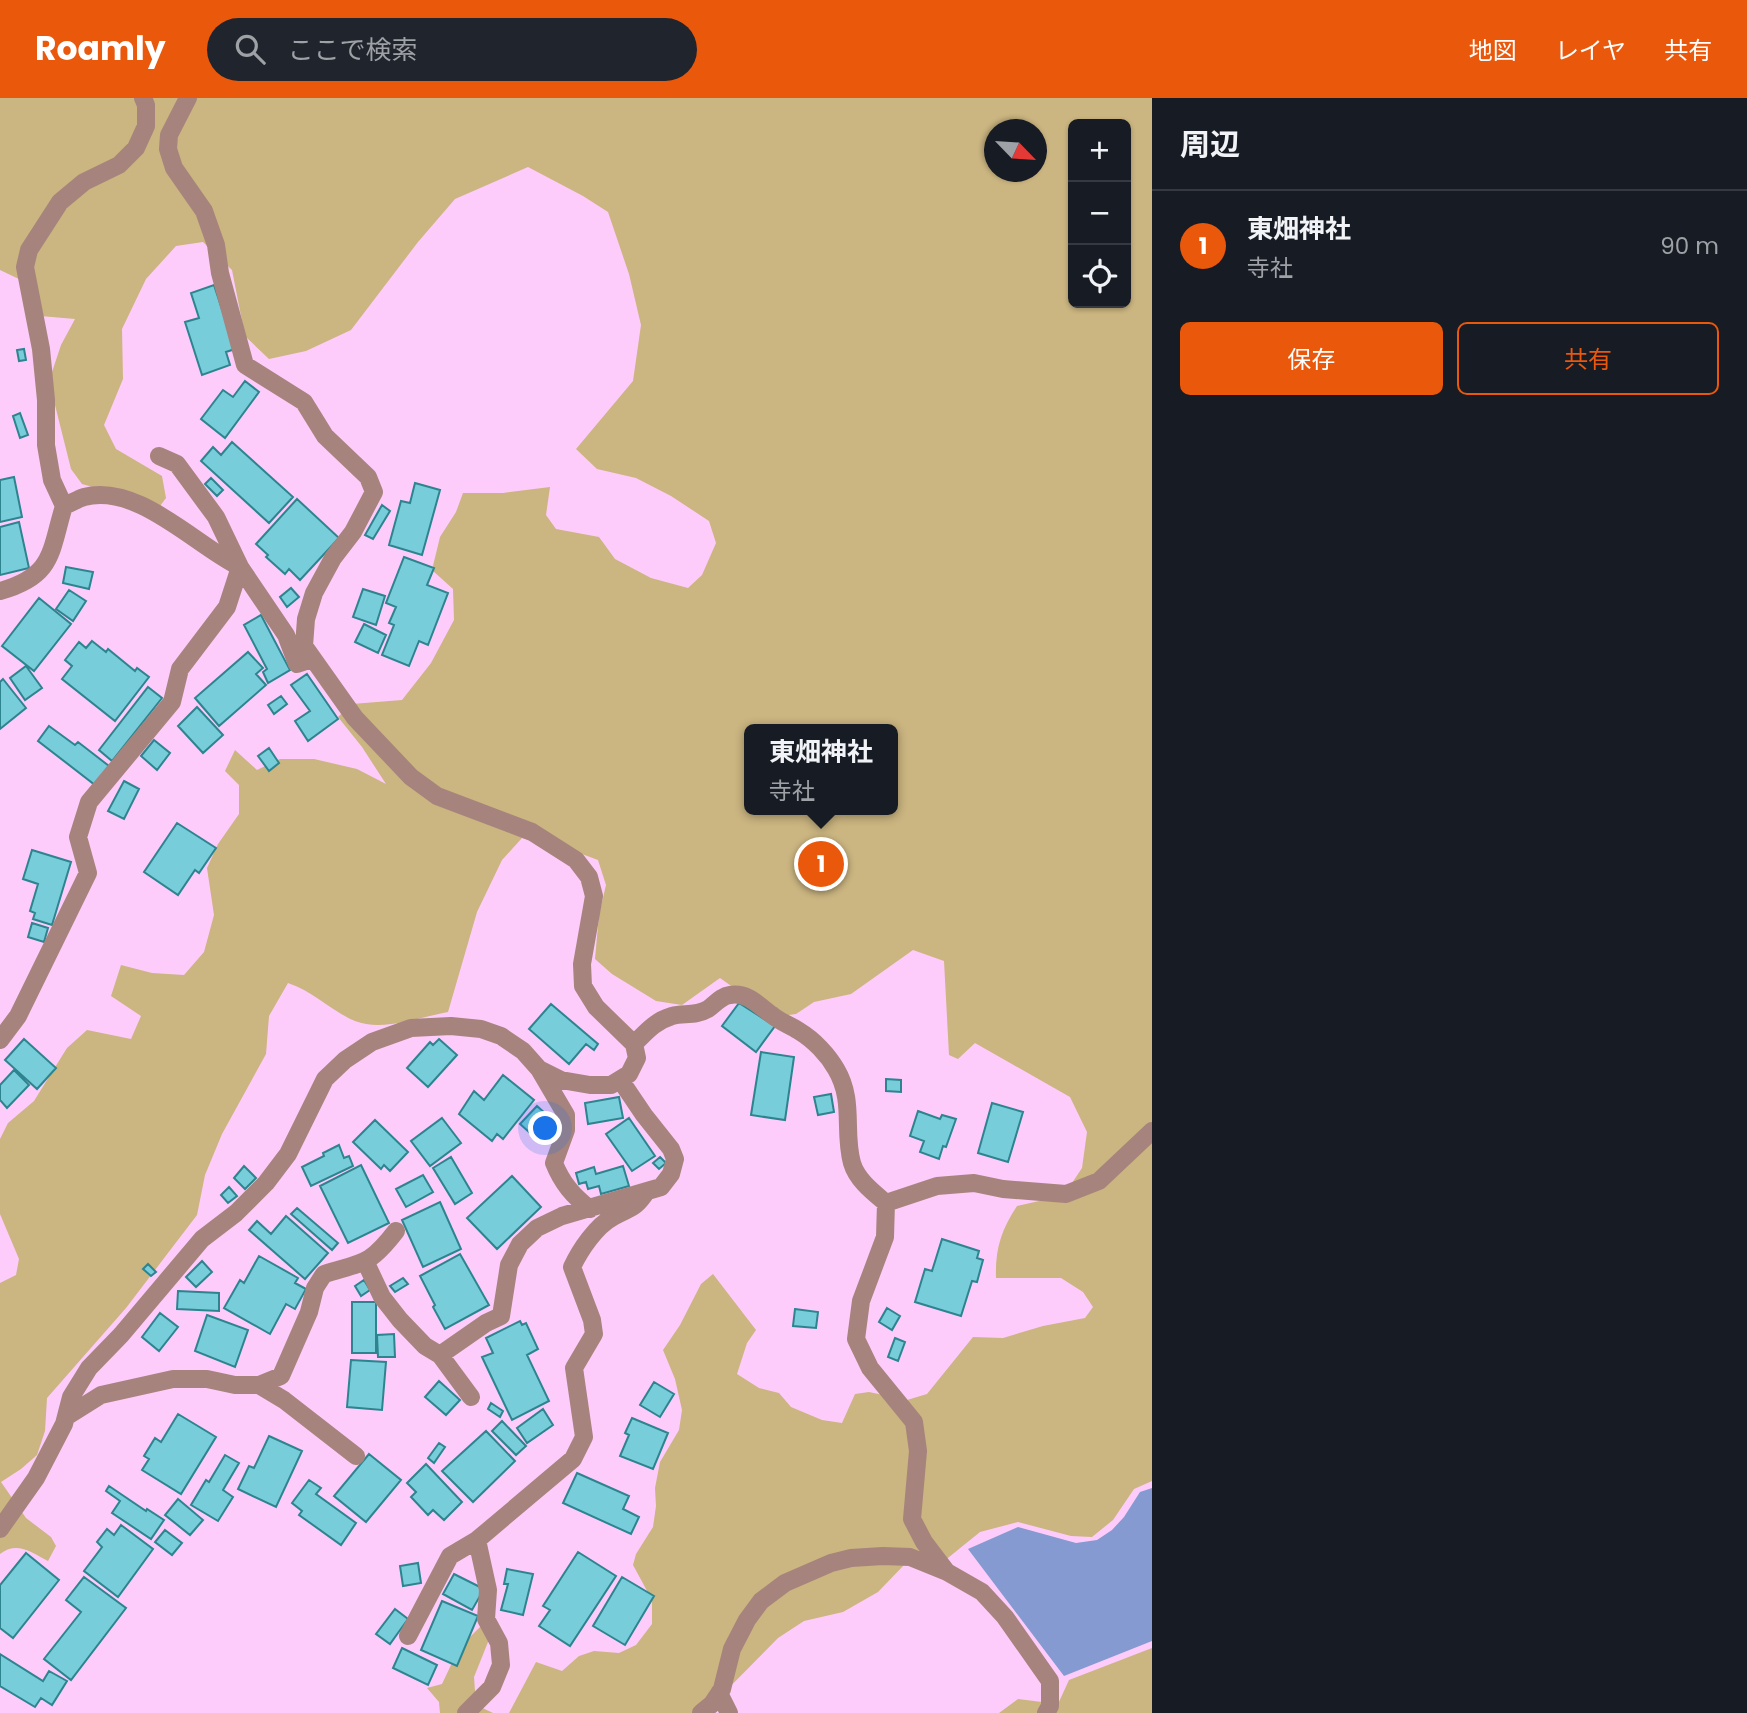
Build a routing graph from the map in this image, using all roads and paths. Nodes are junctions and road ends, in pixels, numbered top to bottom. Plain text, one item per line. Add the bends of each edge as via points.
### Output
1 (143, 98) edge
2 (188, 98) edge
3 (159, 456) dead end
4 (64, 506) junction
5 (240, 567) junction
6 (0, 591) edge
7 (312, 659) junction
8 (0, 1040) edge
9 (634, 1044) junction
10 (540, 1069) junction
11 (621, 1081) junction
12 (1152, 1131) edge
13 (647, 1191) junction
14 (886, 1203) junction
15 (590, 1209) junction
16 (396, 1231) dead end
17 (366, 1263) junction
18 (440, 1355) junction
19 (259, 1385) junction
20 (471, 1397) dead end
21 (66, 1417) junction
22 (356, 1456) dead end
23 (0, 1529) edge
24 (477, 1540) junction
25 (947, 1572) junction
26 (408, 1636) dead end
27 (719, 1693) junction
28 (466, 1713) edge
29 (701, 1713) edge
30 (729, 1713) edge
31 (1046, 1713) edge

1 - 4 street via 146,126 136,148 119,165 84,182 60,202 29,250 25,267 41,349 46,445 52,480
2 - 7 street via 169,135 168,149 208,222 245,365 304,402 325,436 368,477 374,492 314,593 304,646
3 - 5 street via 177,464 216,517
4 - 5 street via 86,497 120,497 151,510
4 - 6 street via 51,558 34,577
5 - 7 street via 286,635 297,664
5 - 8 street via 227,607 180,669 172,702 89,803 78,837 88,873 18,1016
7 - 9 street via 355,718 411,777 437,796 532,832 576,860 589,877 594,896 582,964 583,986 596,1007
9 - 11 street via 637,1058
9 - 14 street via 656,1023 674,1015 691,1015 731,994 751,998 810,1039 837,1070 849,1107 852,1165 867,1188
10 - 11 street via 561,1080 590,1085
10 - 15 street via 566,1115 566,1130 554,1163 573,1195
10 - 21 street via 501,1036 452,1026 411,1028 372,1042 345,1060 325,1079 288,1154 236,1213 202,1239 89,1368 71,1397
11 - 13 street via 675,1159 661,1186
12 - 14 street via 1100,1181 1066,1194 974,1183 937,1186
13 - 15 street
13 - 24 street via 635,1208 603,1225 581,1249 572,1268 594,1334 574,1368 584,1437 573,1459
14 - 25 street via 885,1237 861,1301 856,1339 870,1368 914,1422 918,1451 912,1519
15 - 18 street via 537,1228 520,1244 509,1265 501,1316
16 - 17 street
17 - 18 street via 382,1297 400,1320
17 - 19 street via 324,1274 281,1376
18 - 20 street
19 - 21 street via 173,1380 101,1395
19 - 22 street
21 - 23 street via 36,1478
24 - 26 street via 450,1556
24 - 28 street via 488,1590 486,1619 499,1643 501,1665 492,1687
25 - 27 street via 910,1557 872,1556 831,1563 785,1583 761,1601 747,1620 732,1648
25 - 31 street via 982,1592 1050,1681
27 - 29 street
27 - 30 street

